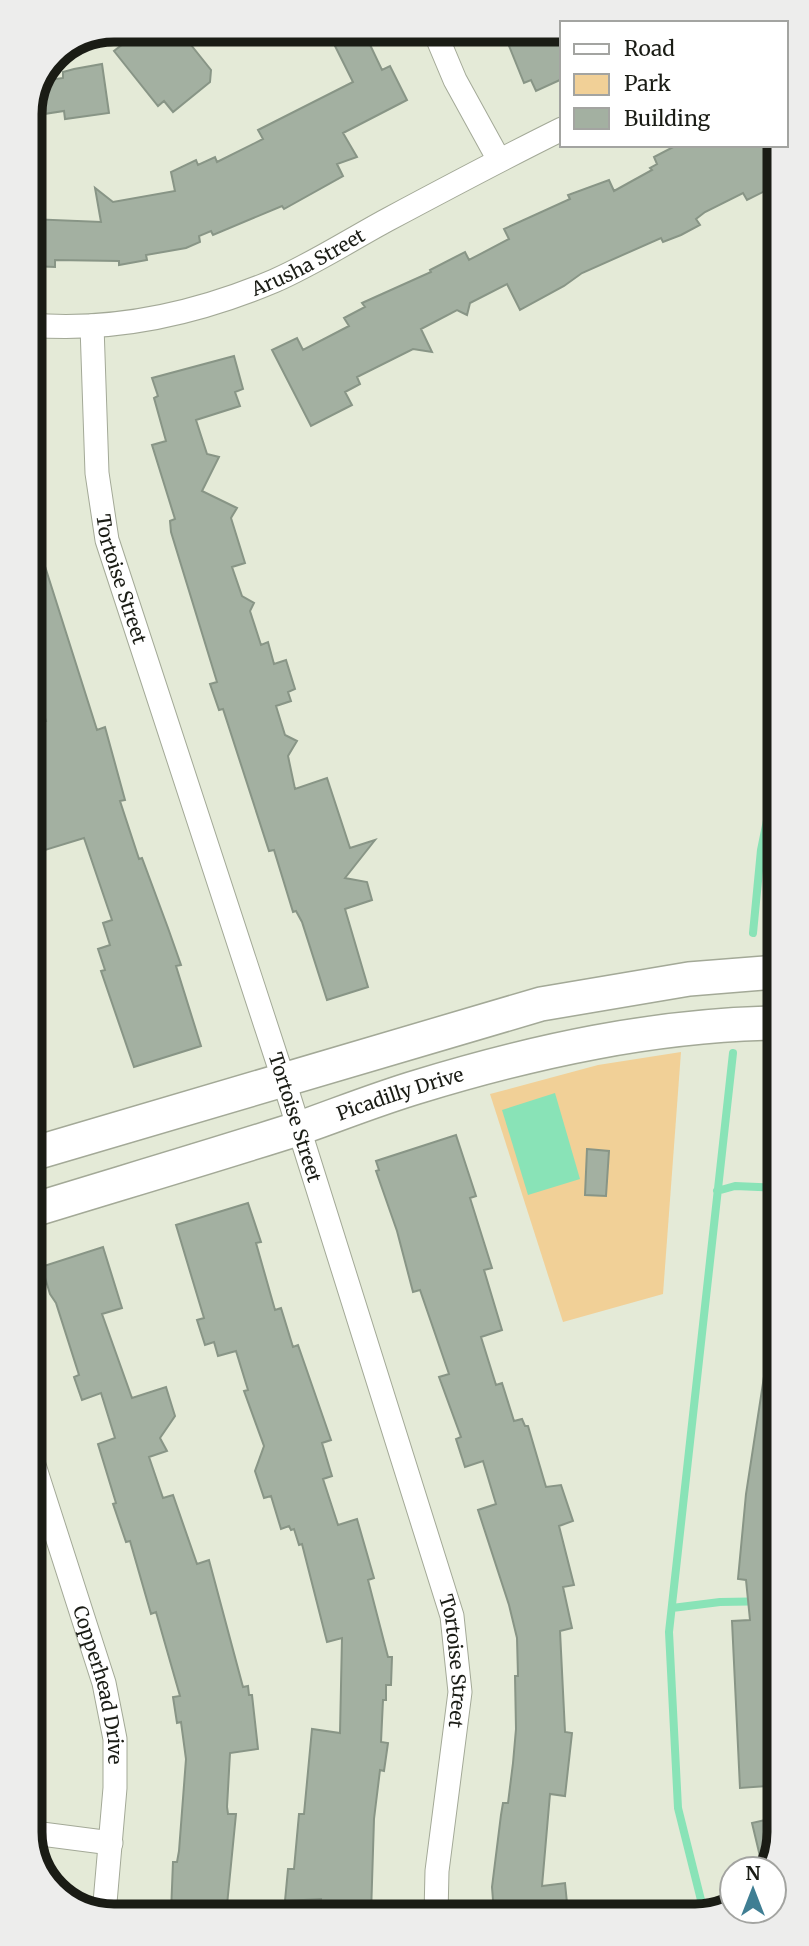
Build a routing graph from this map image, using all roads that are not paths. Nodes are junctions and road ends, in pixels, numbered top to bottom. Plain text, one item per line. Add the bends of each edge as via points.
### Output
1 (439, 42) edge
2 (560, 130) edge
3 (499, 160) junction
4 (42, 325) edge
5 (92, 326) junction
6 (767, 973) edge
7 (607, 992) junction
8 (767, 1023) edge
9 (616, 1037) junction
10 (283, 1078) junction
11 (297, 1129) junction
12 (42, 1151) edge
13 (42, 1207) edge
14 (42, 1490) edge
15 (42, 1834) edge
16 (111, 1843) junction
17 (105, 1904) edge
18 (436, 1904) edge

1 - 3 street
2 - 3 street, Arusha Street
3 - 5 street, Arusha Street via 277,280 157,318
4 - 5 street, Arusha Street
5 - 10 street, Tortoise Street via 97,473 107,540
6 - 7 street
7 - 9 street
7 - 10 street via 541,1004
8 - 9 street, Picadilly Drive
9 - 11 street, Picadilly Drive via 416,1087
10 - 11 street, Tortoise Street
10 - 12 street
11 - 13 street, Picadilly Drive
11 - 18 street, Tortoise Street via 452,1616 460,1692
14 - 16 street, Copperhead Drive via 104,1683 114,1739
15 - 16 street
16 - 17 street, Copperhead Drive

